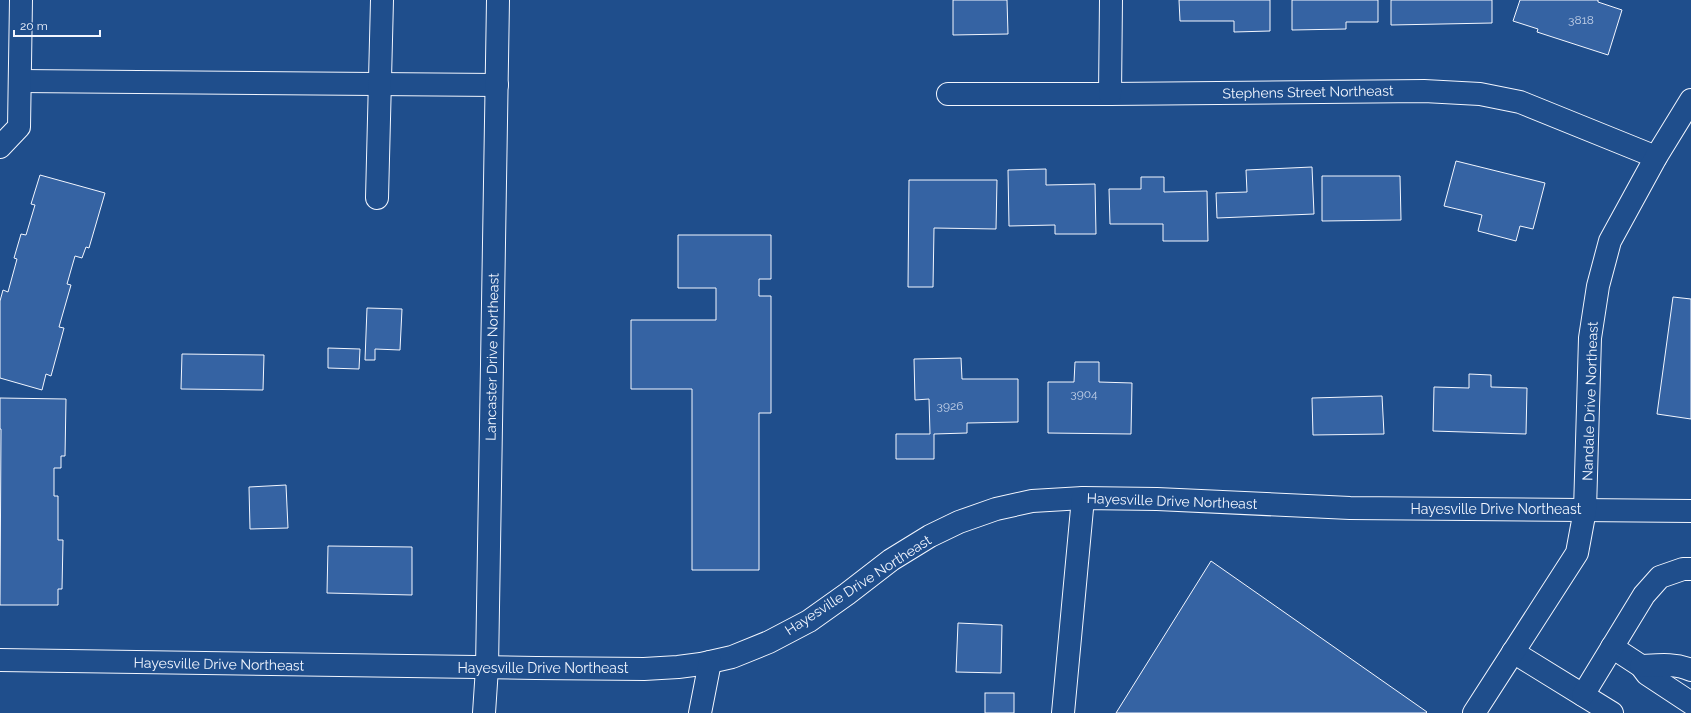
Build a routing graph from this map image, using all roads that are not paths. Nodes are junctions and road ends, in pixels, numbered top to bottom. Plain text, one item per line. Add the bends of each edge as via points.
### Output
1 (21, 0) edge
2 (382, 0) edge
3 (498, 0) edge
4 (1111, 0) edge
5 (20, 81) junction
6 (380, 84) junction
7 (497, 85) junction
8 (948, 94) dead end
9 (1110, 94) junction
10 (1691, 100) edge
11 (1684, 127) edge
12 (0, 147) edge
13 (1656, 157) junction
14 (377, 198) dead end
15 (1083, 498) junction
16 (1585, 510) junction
17 (1691, 511) edge
18 (1691, 569) edge
19 (1612, 647) junction
20 (1513, 652) junction
21 (0, 660) edge
22 (710, 662) junction
23 (1642, 666) junction
24 (487, 668) junction
25 (1691, 670) edge
26 (1583, 695) junction
27 (1691, 703) edge
28 (484, 713) edge
29 (700, 713) edge
30 (1063, 713) edge
31 (1474, 713) edge
32 (1612, 713) edge

1 - 5 street
2 - 6 street
3 - 7 street, Lancaster Drive Northeast
4 - 9 street
5 - 6 street
5 - 12 street via 19,127
6 - 7 street
6 - 14 street
7 - 24 street, Lancaster Drive Northeast
8 - 9 street, Stephens Street Northeast
9 - 13 street, Stephens Street Northeast via 1424,91 1480,94 1520,102
10 - 11 street, Nandale Drive Northeast
11 - 13 street, Nandale Drive Northeast
13 - 16 street, Nandale Drive Northeast via 1610,241 1598,286 1590,338
15 - 16 street, Hayesville Drive Northeast via 1350,508
15 - 22 street, Hayesville Drive Northeast via 1032,501 996,509 960,522 930,536 891,560 809,621 769,642 732,657
15 - 30 street
16 - 17 street, Hayesville Drive Northeast
16 - 20 street, Nandale Drive Northeast via 1577,553
18 - 19 street via 1660,577 1644,595
19 - 23 street
19 - 26 street
20 - 26 street
20 - 31 street, Nandale Drive Northeast
21 - 24 street, Hayesville Drive Northeast
22 - 24 street, Hayesville Drive Northeast via 644,669
22 - 29 street
23 - 25 street via 1670,664
23 - 27 street via 1647,674
24 - 28 street, Lancaster Drive Northeast
26 - 32 street

